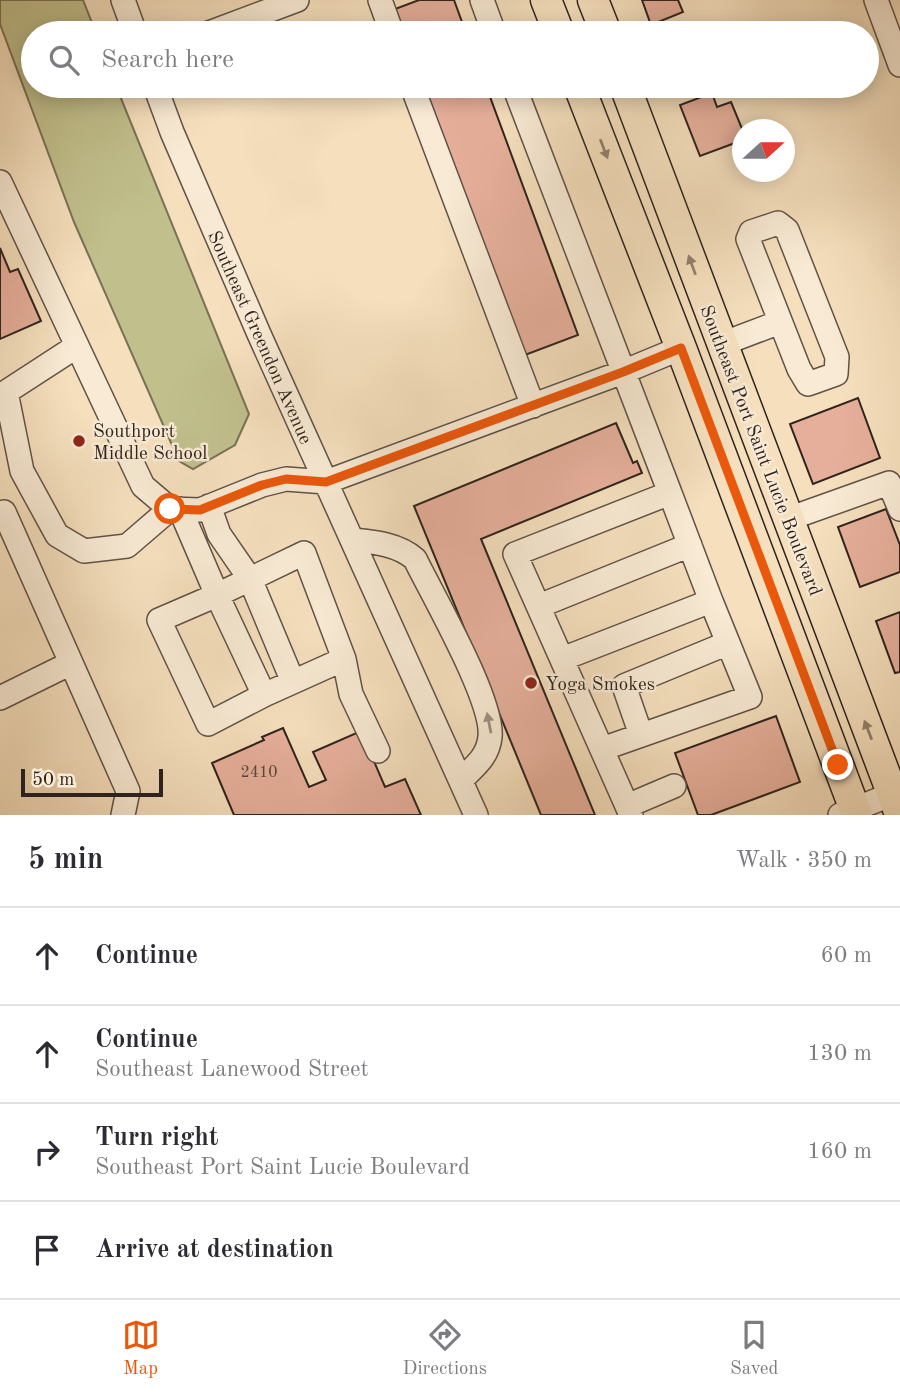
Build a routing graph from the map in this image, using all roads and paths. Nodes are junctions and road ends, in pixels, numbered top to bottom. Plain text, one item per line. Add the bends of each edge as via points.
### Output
1 (123, 0) edge
2 (297, 0) edge
3 (380, 0) edge
4 (482, 0) edge
5 (546, 0) edge
6 (593, 0) edge
7 (876, 0) edge
8 (243, 10) edge
9 (131, 21) edge
10 (227, 21) edge
11 (388, 21) edge
12 (490, 21) edge
13 (554, 21) edge
14 (601, 21) edge
15 (900, 65) edge
16 (159, 98) edge
17 (417, 98) edge
18 (519, 98) edge
19 (584, 98) edge
20 (630, 98) edge
21 (0, 182) edge
22 (780, 322) junction
23 (722, 344) junction
24 (77, 346) junction
25 (681, 348) junction
26 (623, 372) junction
27 (533, 406) junction
28 (326, 482) junction
29 (670, 493) junction
30 (209, 506) junction
31 (1, 509) edge
32 (175, 509) junction
33 (900, 509) edge
34 (788, 519) junction
35 (52, 526) junction
36 (353, 540) junction
37 (690, 545) junction
38 (250, 579) junction
39 (217, 594) junction
40 (712, 601) junction
41 (539, 606) junction
42 (728, 643) junction
43 (344, 659) junction
44 (562, 659) junction
45 (71, 663) junction
46 (293, 682) junction
47 (264, 695) junction
48 (0, 698) edge
49 (641, 735) junction
50 (602, 749) junction
51 (378, 751) dead end
52 (461, 780) junction
53 (674, 786) dead end
54 (898, 800) edge
55 (629, 810) edge
56 (851, 813) edge
57 (123, 815) edge
58 (476, 815) edge

1 - 9 street
2 - 8 street
3 - 11 street
4 - 12 street
5 - 13 main road
6 - 14 main road
7 - 15 street
8 - 10 street
16 - 28 street, Southeast Greendon Avenue
17 - 27 street
18 - 26 street
19 -> 25 main road, Southeast Port Saint Lucie Boulevard
23 -> 20 main road, Southeast Port Saint Lucie Boulevard
21 - 24 street
22 - 22 street via 808,384 836,374 837,358 787,230 778,223 751,232 748,239
22 - 23 street
23 - 34 main road, Southeast Port Saint Lucie Boulevard
24 - 32 street via 143,486
24 - 35 street via 6,391 22,471
25 - 26 street
25 - 56 main road, Southeast Port Saint Lucie Boulevard
26 - 27 street
26 - 29 street
27 - 28 street
28 - 30 street via 286,479
28 - 36 street, Southeast Greendon Avenue
29 - 37 street
29 - 41 street via 516,554
30 - 32 street
30 - 38 street via 219,534
31 - 35 street via 31,523
31 - 45 street
32 - 35 street via 127,546 84,551 57,536
32 - 39 street
33 - 34 street via 889,482
54 -> 34 main road, Southeast Port Saint Lucie Boulevard
36 - 52 street, Southeast Greendon Avenue
52 -> 36 street via 482,760 491,735 472,673 415,559 373,541
37 - 40 street
37 - 41 street
38 - 39 street
38 - 43 street via 304,553
38 - 46 street
39 - 47 street
39 - 47 street via 159,620 208,724
40 - 42 street
40 - 44 street
41 - 44 street
42 - 49 street via 624,686
42 - 49 street via 750,698
43 - 46 street
43 - 51 street via 351,694
44 - 50 street
45 - 48 street
45 - 57 street via 128,791
46 - 47 street
49 - 50 street
50 - 55 street
52 - 58 street, Southeast Greendon Avenue
53 - 55 street
54 - 56 street

